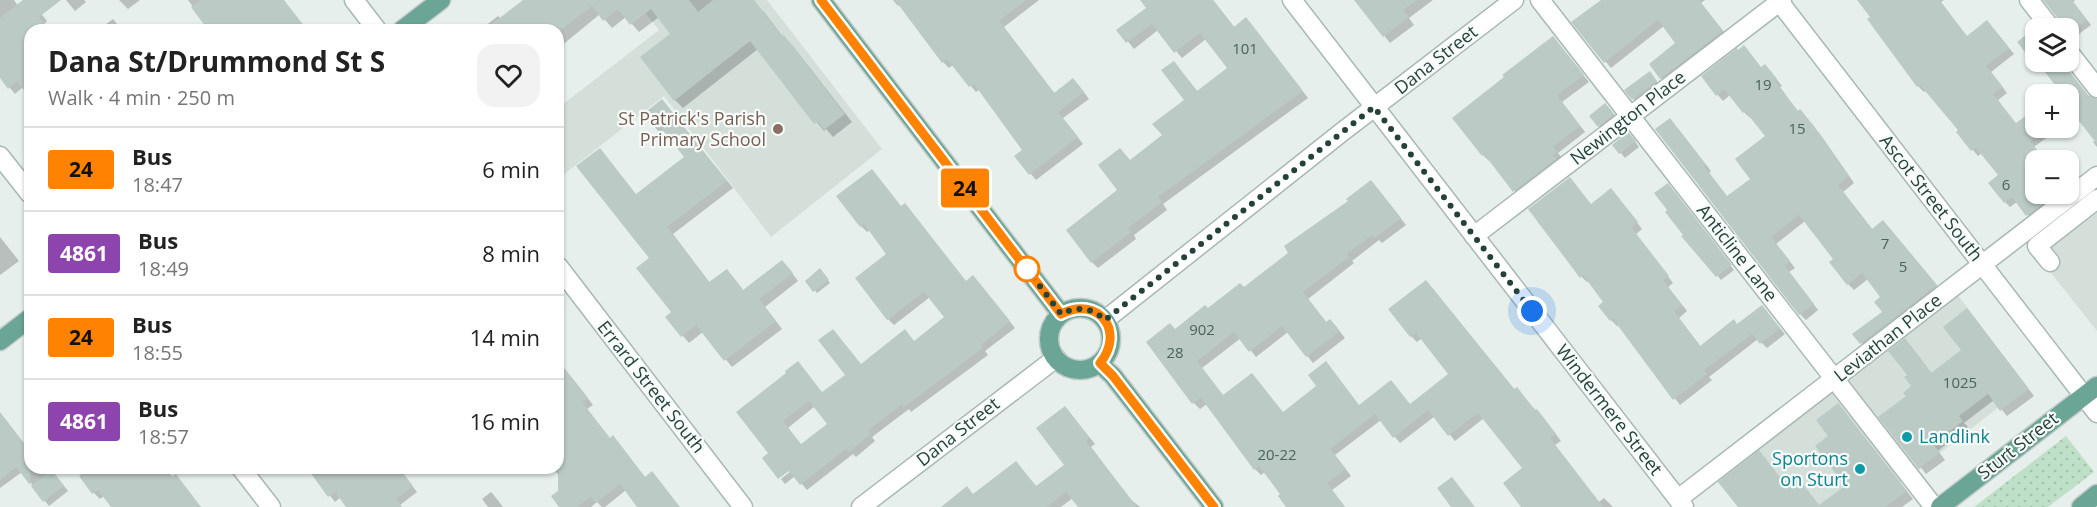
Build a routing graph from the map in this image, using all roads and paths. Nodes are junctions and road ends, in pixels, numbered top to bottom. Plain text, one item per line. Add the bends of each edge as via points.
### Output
1 (354, 0) edge
2 (441, 0) edge
3 (821, 0) edge
4 (1292, 0) edge
5 (1514, 0) edge
6 (1540, 0) edge
7 (1780, 0) edge
8 (2029, 0) edge
9 (2043, 18) edge
10 (372, 24) edge
11 (410, 24) edge
12 (2079, 65) edge
13 (2097, 87) edge
14 (1374, 107) junction
15 (1631, 116) junction
16 (0, 156) edge
17 (2097, 176) edge
18 (24, 186) edge
19 (2097, 199) edge
20 (1474, 236) junction
21 (2050, 262) dead end
22 (1983, 265) junction
23 (564, 274) edge
24 (1061, 314) junction
25 (1105, 320) junction
26 (24, 323) edge
27 (0, 341) edge
28 (1056, 358) junction
29 (1100, 363) junction
30 (1835, 379) junction
31 (2090, 391) edge
32 (2097, 413) edge
33 (246, 474) edge
34 (2097, 494) edge
35 (1681, 503) edge
36 (271, 507) edge
37 (743, 507) edge
38 (861, 507) edge
39 (1214, 507) edge
40 (1934, 507) edge
41 (1940, 507) edge
42 (2081, 507) edge

1 - 10 street
2 - 11 main road
3 - 24 main road
4 - 14 street, Windermere Street
5 - 14 street, Dana Street
6 - 15 street, Anticline Lane
7 - 15 street, Newington Place
7 - 22 street, Ascot Street South
8 - 9 street
12 - 13 street
14 - 20 street, Windermere Street
14 - 25 street, Dana Street
15 - 20 street, Newington Place
15 - 30 street, Anticline Lane
16 - 18 street
17 - 22 street, Leviathan Place
19 - 21 street via 2037,246
20 - 35 street, Windermere Street
22 - 30 street, Leviathan Place
22 - 31 street, Ascot Street South
23 - 37 street, Errard Street South
24 - 25 main road via 1084,308
24 - 28 main road via 1054,321 1049,340
25 - 29 main road via 1111,342
26 - 27 main road
28 - 29 main road via 1071,369 1091,368
28 - 38 street, Dana Street
29 - 39 main road
30 - 35 street, Leviathan Place
30 - 40 street, Anticline Lane
31 - 32 street, Ascot Street South
31 - 41 main road, Sturt Street
33 - 36 street
34 - 42 main road

